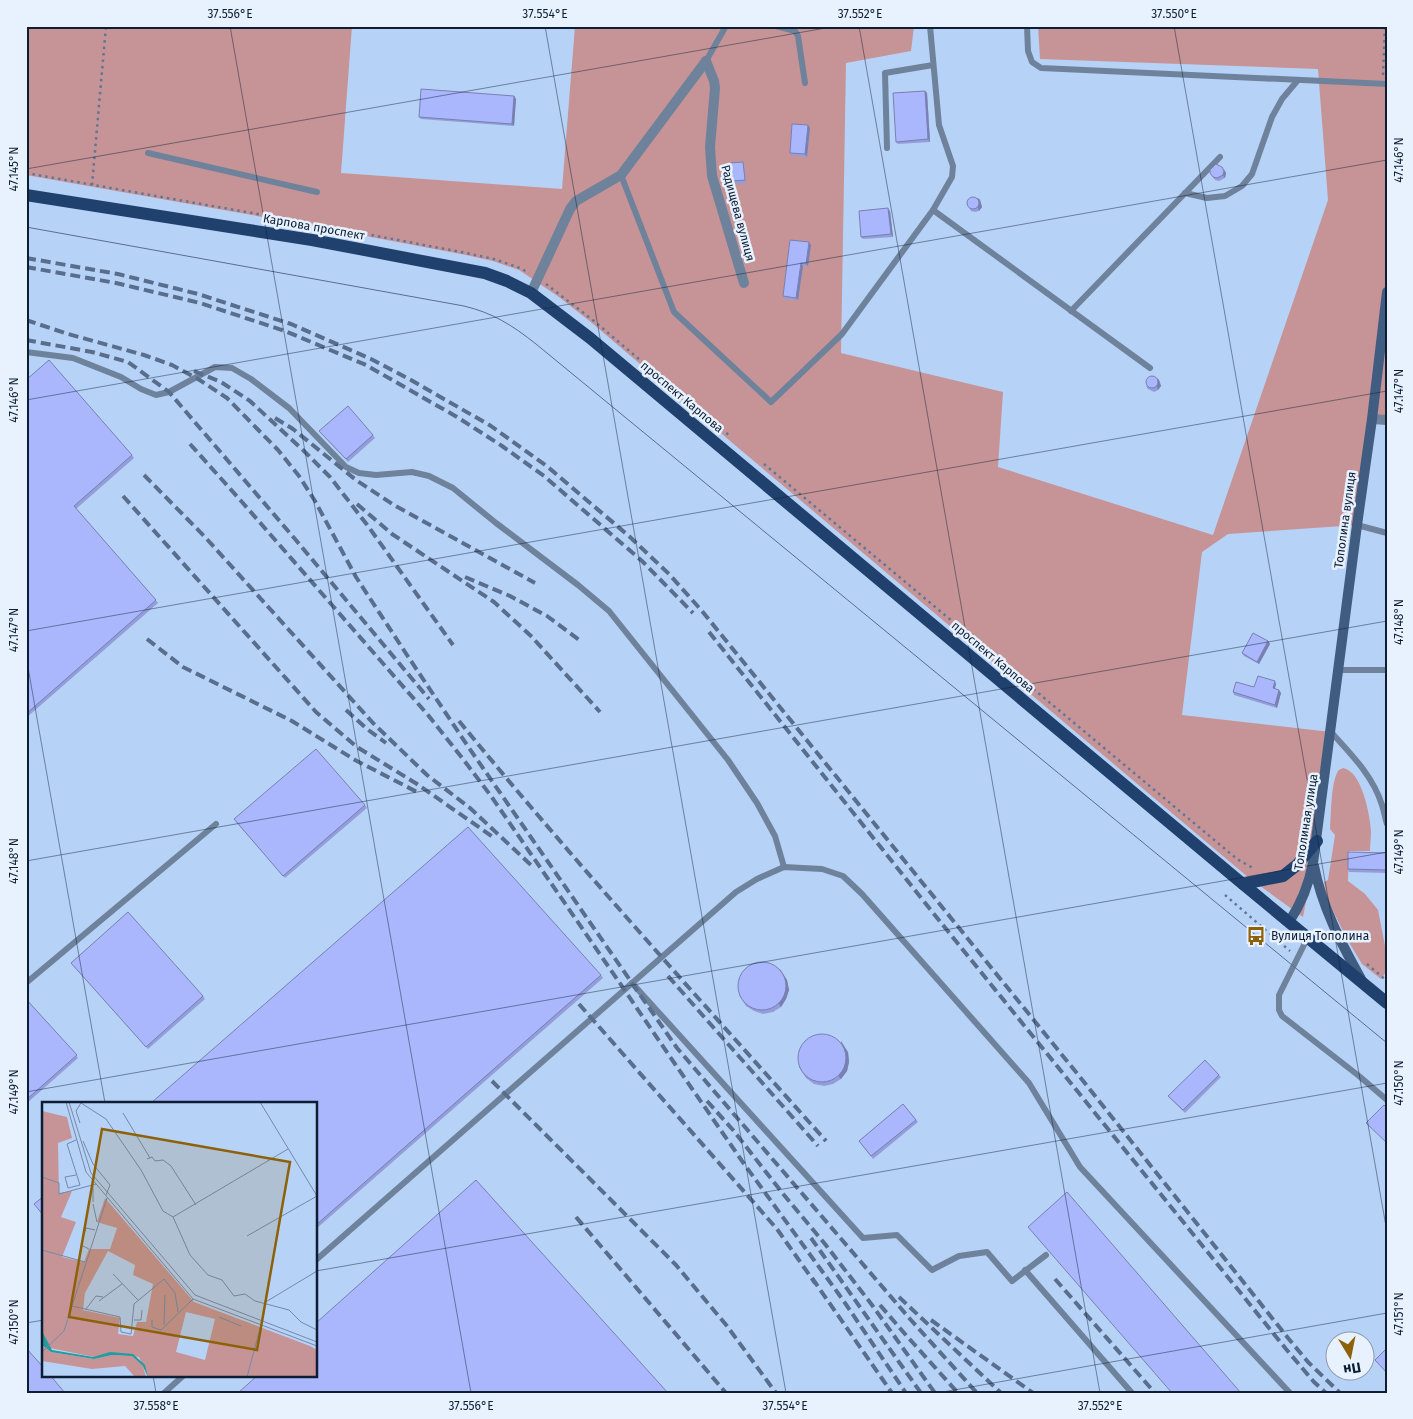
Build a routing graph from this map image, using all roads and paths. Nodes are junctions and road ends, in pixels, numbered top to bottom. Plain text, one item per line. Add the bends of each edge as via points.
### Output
1 (106, 26) edge
2 (726, 26) edge
3 (776, 26) edge
4 (930, 26) edge
5 (1027, 26) edge
6 (1385, 26) edge
7 (706, 61) junction
8 (933, 65) junction
9 (1298, 80) junction
10 (805, 83) dead end
11 (1385, 84) edge
12 (887, 148) dead end
13 (148, 153) dead end
14 (1220, 157) dead end
15 (26, 173) edge
16 (621, 175) junction
17 (92, 185) junction
18 (316, 192) dead end
19 (1185, 193) junction
20 (26, 195) edge
21 (933, 210) junction
22 (538, 278) junction
23 (744, 283) dead end
24 (1387, 292) edge
25 (531, 293) junction
26 (1071, 311) junction
27 (581, 331) joint
28 (26, 352) edge
29 (1150, 368) dead end
30 (1372, 419) junction
31 (1387, 420) edge
32 (731, 438) dead end
33 (762, 463) dead end
34 (1357, 524) junction
35 (1387, 533) edge
36 (1338, 670) junction
37 (1387, 670) edge
38 (1331, 732) junction
39 (1328, 752) joint
40 (216, 824) dead end
41 (1387, 824) edge
42 (1317, 841) junction
43 (1314, 863) junction
44 (784, 867) junction
45 (1250, 867) dead end
46 (1243, 884) junction
47 (1225, 895) dead end
48 (1289, 922) junction
49 (1308, 937) junction
50 (1298, 957) junction
51 (26, 983) edge
52 (632, 983) junction
53 (1364, 985) junction
54 (1387, 1003) edge
55 (1387, 1100) edge
56 (1046, 1255) dead end
57 (318, 1258) edge
58 (1025, 1270) junction
59 (183, 1376) edge
60 (164, 1393) edge
61 (1132, 1393) edge
62 (1290, 1393) edge

1 - 17 path
2 - 7 lane
3 - 10 lane via 795,31 798,36
4 - 8 lane
5 - 9 lane via 1028,51 1032,62 1041,68
6 - 11 path
7 - 16 street
7 - 23 street, Радищева вулиця via 715,88 710,147 712,176
8 - 12 lane via 885,74
8 - 21 lane via 939,125 953,166 952,177
9 - 11 lane
9 - 19 lane via 1272,117 1252,174 1242,186 1225,196 1207,198
13 - 18 lane
14 - 19 lane
15 - 17 path
16 - 21 lane via 674,312 771,402 842,334
16 - 22 street via 576,201
17 - 22 path via 466,253 520,268
19 - 26 lane
20 - 25 main road, Карпова проспект via 400,256 485,273
21 - 26 lane
22 - 25 street
22 - 32 path via 594,321
24 - 30 main road, Тополина вулиця
25 - 27 main road, Карпова проспект
26 - 29 lane
27 - 46 main road, проспект Карпова
28 - 44 lane via 73,358 156,395 169,392 215,367 232,368 289,408 346,467 376,475 412,472 453,488 609,611 728,760 775,836
30 - 31 street
30 - 34 main road, Тополина вулиця
33 - 45 path
34 - 35 lane
34 - 36 main road, Тополина вулиця
36 - 37 lane
36 - 38 main road, Тополина вулиця
38 - 39 main road, Тополина вулиця
38 - 41 lane via 1369,777
39 - 42 main road, Тополиная улица
40 - 51 lane
42 - 43 main road, Тополиная улица
42 - 46 main road via 1284,876
43 - 48 main road, Тополиная улица via 1298,909
43 - 53 main road via 1328,914
44 - 52 lane via 736,892
44 - 62 lane via 822,869 843,876 862,894 1028,1083 1080,1167
46 - 48 main road, проспект Карпова
47 - 50 path
48 - 49 main road, проспект Карпова
49 - 50 lane
49 - 53 main road, проспект Карпова
50 - 55 lane via 1279,995 1282,1016
52 - 57 lane
52 - 58 lane via 864,1238 897,1235 932,1270 959,1256 987,1252 1012,1281
53 - 54 main road, проспект Карпова
56 - 58 lane
58 - 61 lane
59 - 60 lane

